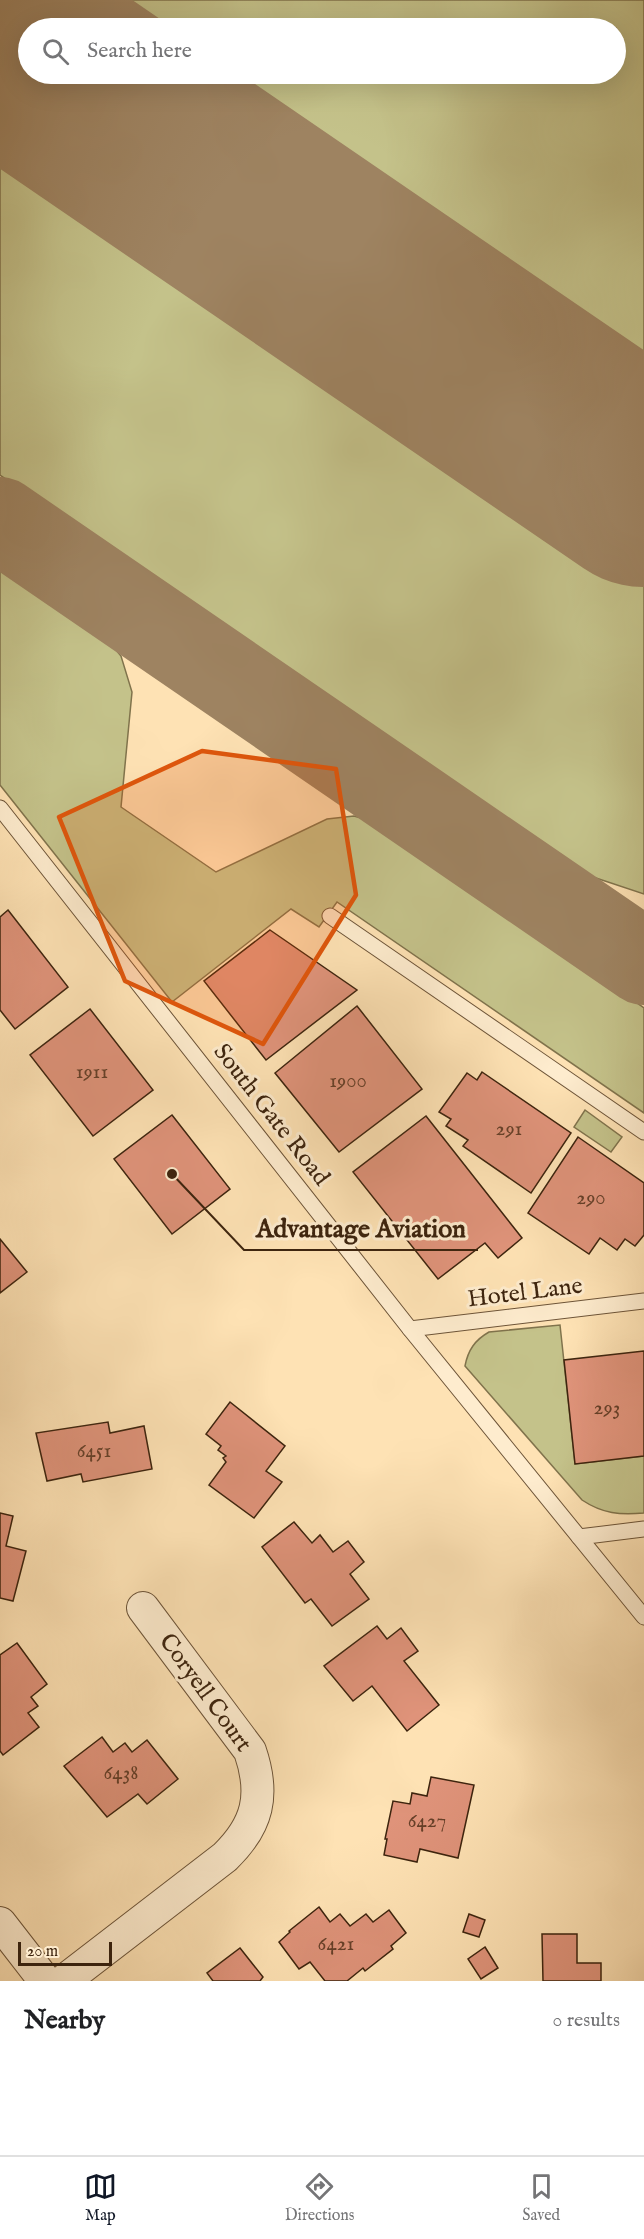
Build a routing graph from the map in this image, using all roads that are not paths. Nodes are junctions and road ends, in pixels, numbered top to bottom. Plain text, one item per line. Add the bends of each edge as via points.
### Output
1 (0, 808) edge
2 (330, 916) dead end
3 (644, 1132) edge
4 (644, 1301) edge
5 (410, 1329) junction
6 (644, 1529) edge
7 (579, 1537) junction
8 (143, 1608) dead end
9 (644, 1617) edge
10 (0, 1923) edge
11 (45, 1981) edge
12 (64, 1981) edge

1 - 5 lane, South Gate Road
2 - 3 lane
4 - 5 lane, Hotel Lane
5 - 7 lane, South Gate Road
6 - 7 lane
7 - 9 lane, South Gate Road
8 - 12 street, Coryell Court via 250,1751 258,1784 255,1816 225,1857
10 - 11 street

